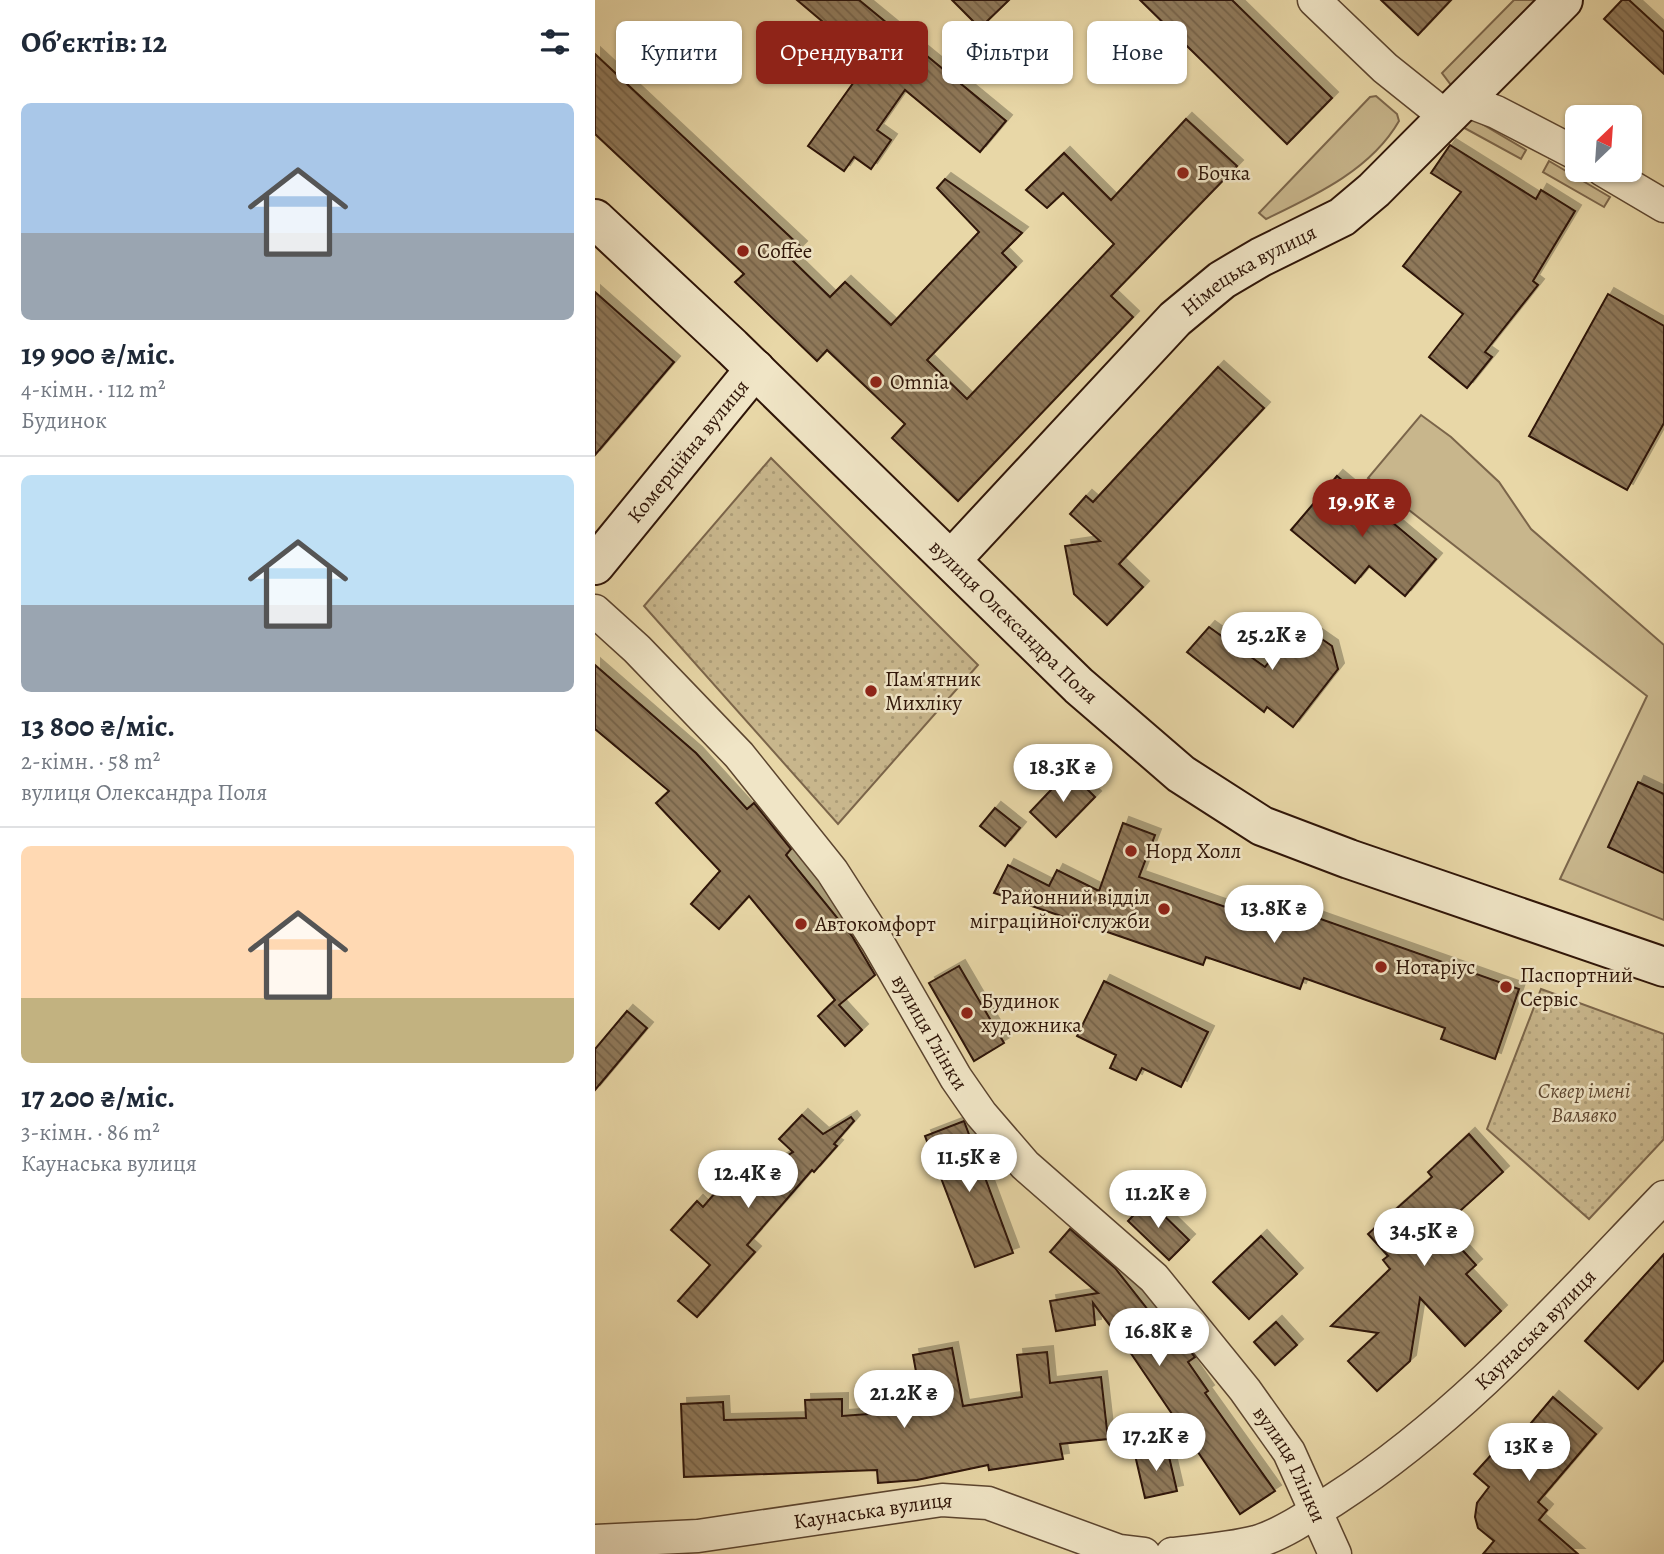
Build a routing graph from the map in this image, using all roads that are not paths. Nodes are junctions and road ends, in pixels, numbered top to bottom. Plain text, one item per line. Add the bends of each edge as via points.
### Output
1 (1314, 0) edge
2 (1563, 0) edge
3 (1453, 107) junction
4 (1565, 148) edge
5 (1623, 182) edge
6 (1664, 206) edge
7 (595, 219) edge
8 (755, 369) junction
9 (951, 560) junction
10 (595, 565) edge
11 (595, 611) edge
12 (1664, 967) edge
13 (1664, 1197) edge
14 (1315, 1512) junction
15 (595, 1541) edge
16 (1069, 1544) edge
17 (1144, 1554) edge
18 (1171, 1554) edge
19 (1335, 1554) edge

1 - 3 street via 1385,68
2 - 3 street, Німецька вулиця
3 - 4 street via 1496,112
3 - 9 street, Німецька вулиця via 1342,217 1222,280 1175,318
5 - 6 street
7 - 8 street, вулиця Олександра Поля
8 - 9 street, вулиця Олександра Поля
8 - 10 street, Комерційна вулиця
9 - 12 street, вулиця Олександра Поля via 1126,729 1213,798 1262,826
11 - 14 street, вулиця Глінки via 739,755 806,837 864,920 981,1114 1025,1165 1154,1279 1192,1322 1289,1452
13 - 14 street, Каунаська вулиця via 1425,1435
14 - 18 street, Каунаська вулиця via 1257,1541
14 - 19 street, вулиця Глінки
15 - 16 street, Каунаська вулиця via 698,1536 942,1500 988,1503
16 - 17 street, Каунаська вулиця

